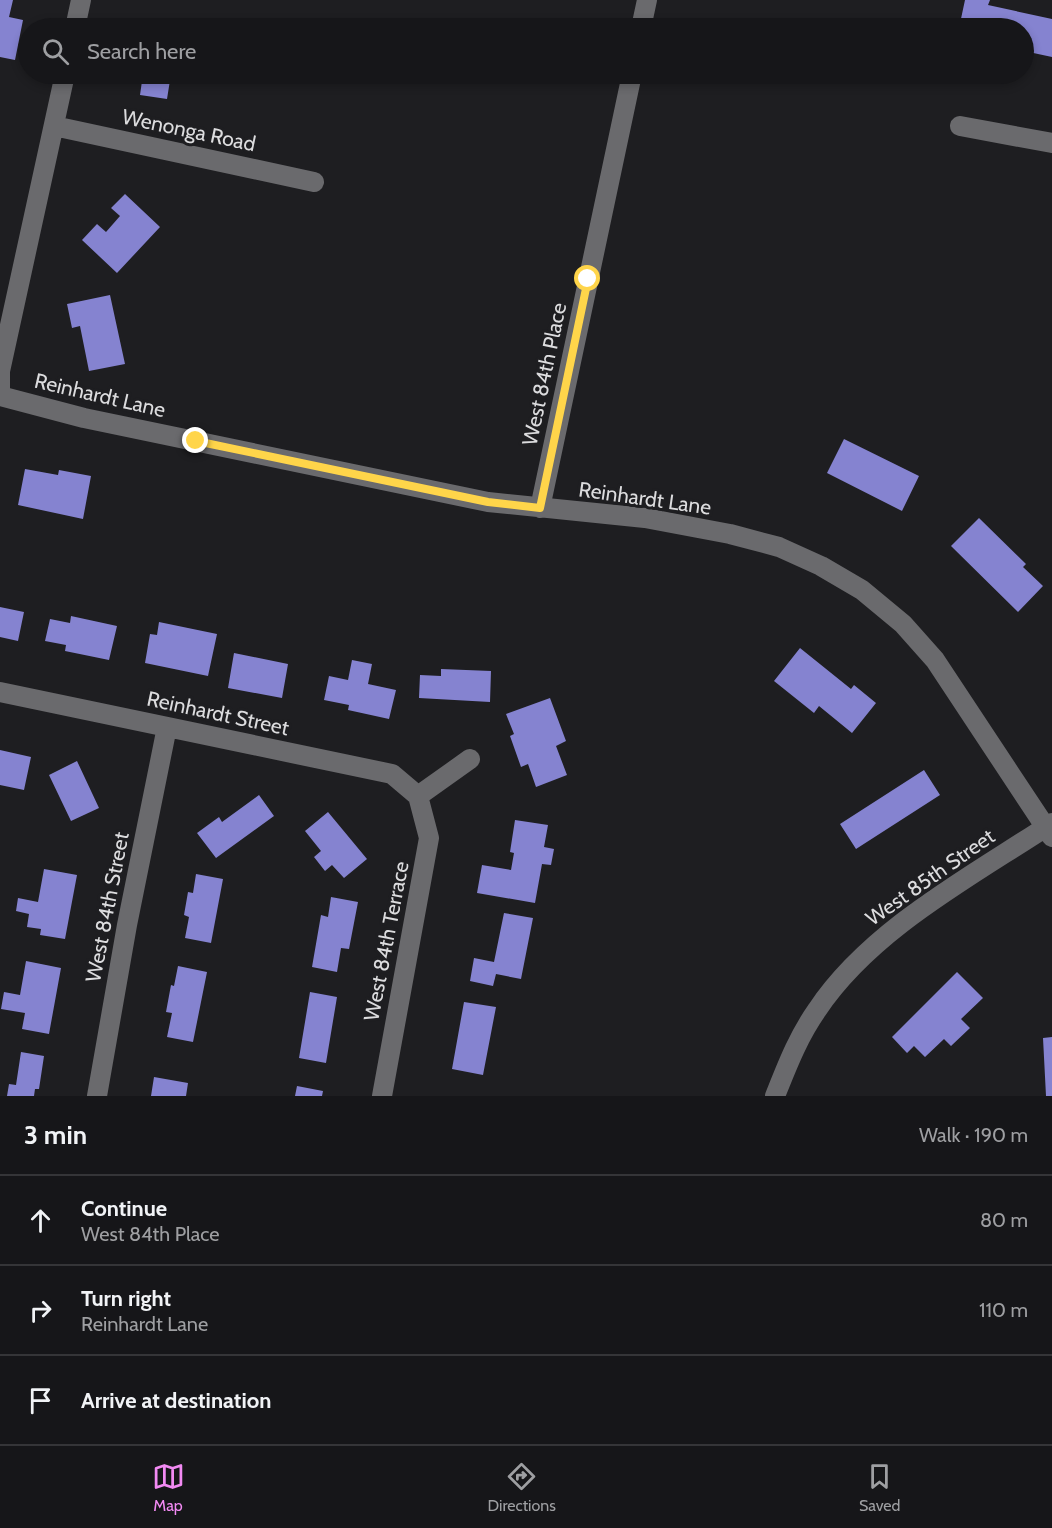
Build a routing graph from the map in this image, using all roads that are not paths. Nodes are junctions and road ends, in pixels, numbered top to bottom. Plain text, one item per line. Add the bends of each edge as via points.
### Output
1 (81, 0) edge
2 (647, 0) edge
3 (77, 18) edge
4 (643, 18) edge
5 (63, 84) edge
6 (630, 84) edge
7 (54, 126) junction
8 (960, 126) dead end
9 (1052, 143) edge
10 (314, 182) dead end
11 (0, 396) edge
12 (540, 508) junction
13 (0, 692) edge
14 (167, 727) junction
15 (470, 759) dead end
16 (418, 796) junction
17 (1050, 829) edge
18 (97, 1096) edge
19 (382, 1096) edge
20 (775, 1096) edge

1 - 3 street
2 - 4 street
5 - 7 street
6 - 12 street, West 84th Place
7 - 10 street, Wenonga Road
7 - 11 street via 0,371
8 - 9 street
11 - 12 street, Reinhardt Lane via 84,418 488,502
12 - 17 street, Reinhardt Lane via 645,518 730,534 789,552 862,590 903,624 935,660
13 - 14 street, Reinhardt Street
14 - 16 street, Reinhardt Street via 392,774
14 - 18 street, West 84th Street
15 - 16 street
16 - 19 street, West 84th Terrace via 429,838
17 - 20 street, West 85th Street via 885,934 849,970 812,1018 792,1052

